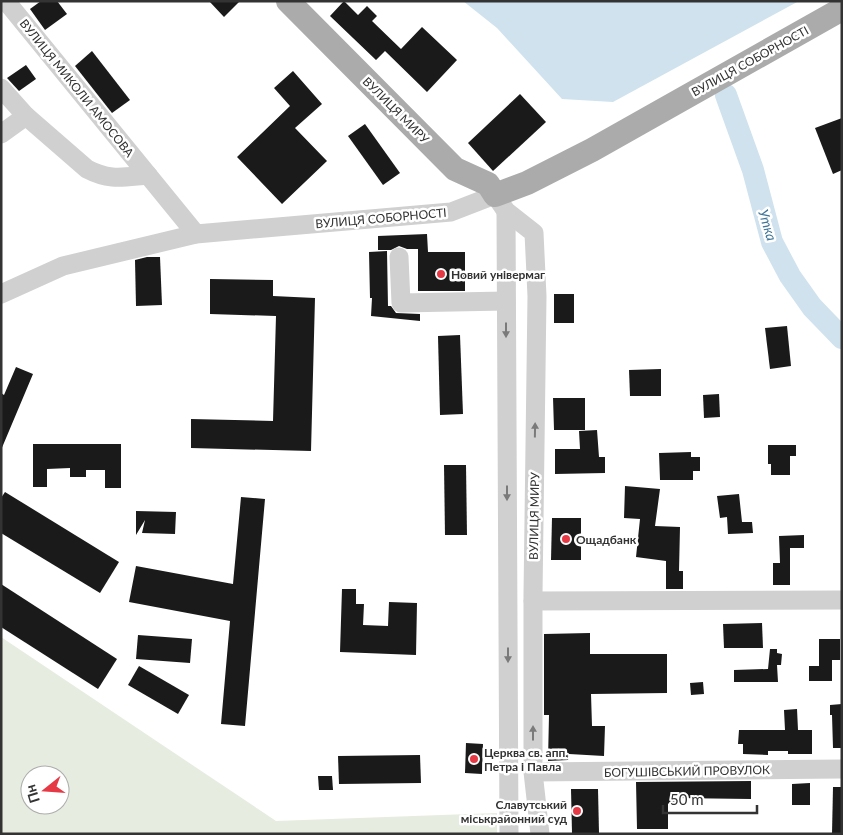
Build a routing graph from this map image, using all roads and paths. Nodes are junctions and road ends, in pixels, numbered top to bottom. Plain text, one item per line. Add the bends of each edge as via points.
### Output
1 (6, 1) edge
2 (288, 1) edge
3 (842, 9) edge
4 (1, 88) edge
5 (26, 116) junction
6 (1, 134) edge
7 (148, 174) junction
8 (501, 203) junction
9 (196, 234) junction
10 (399, 257) dead end
11 (1, 294) edge
12 (506, 301) junction
13 (842, 600) edge
14 (533, 601) junction
15 (842, 769) edge
16 (533, 772) junction
17 (509, 834) edge
18 (540, 834) edge

1 - 7 street, ВУЛИЦЯ МИКОЛИ АМОСОВА
2 - 8 main road, ВУЛИЦЯ МИРУ via 455,169 488,184
3 - 8 main road, ВУЛИЦЯ СОБОРНОСТІ via 592,150 527,183
4 - 5 street, ВУЛИЦЯ МИКОЛИ АМОСОВА
5 - 6 street
5 - 7 street, ВУЛИЦЯ МИКОЛИ АМОСОВА via 98,175 111,178
7 - 9 street, ВУЛИЦЯ МИКОЛИ АМОСОВА
8 - 9 street, ВУЛИЦЯ СОБОРНОСТІ via 451,212
8 - 12 street, ВУЛИЦЯ МИРУ
14 -> 8 street, ВУЛИЦЯ МИРУ via 537,296 534,233
9 - 11 street, ВУЛИЦЯ СОБОРНОСТІ via 63,266
10 - 12 street via 401,303
12 -> 17 street, ВУЛИЦЯ МИРУ
13 - 14 street
16 -> 14 street, ВУЛИЦЯ МИРУ
15 - 16 street, БОГУШІВСЬКИЙ ПРОВУЛОК
16 - 18 street, ВУЛИЦЯ МИРУ

